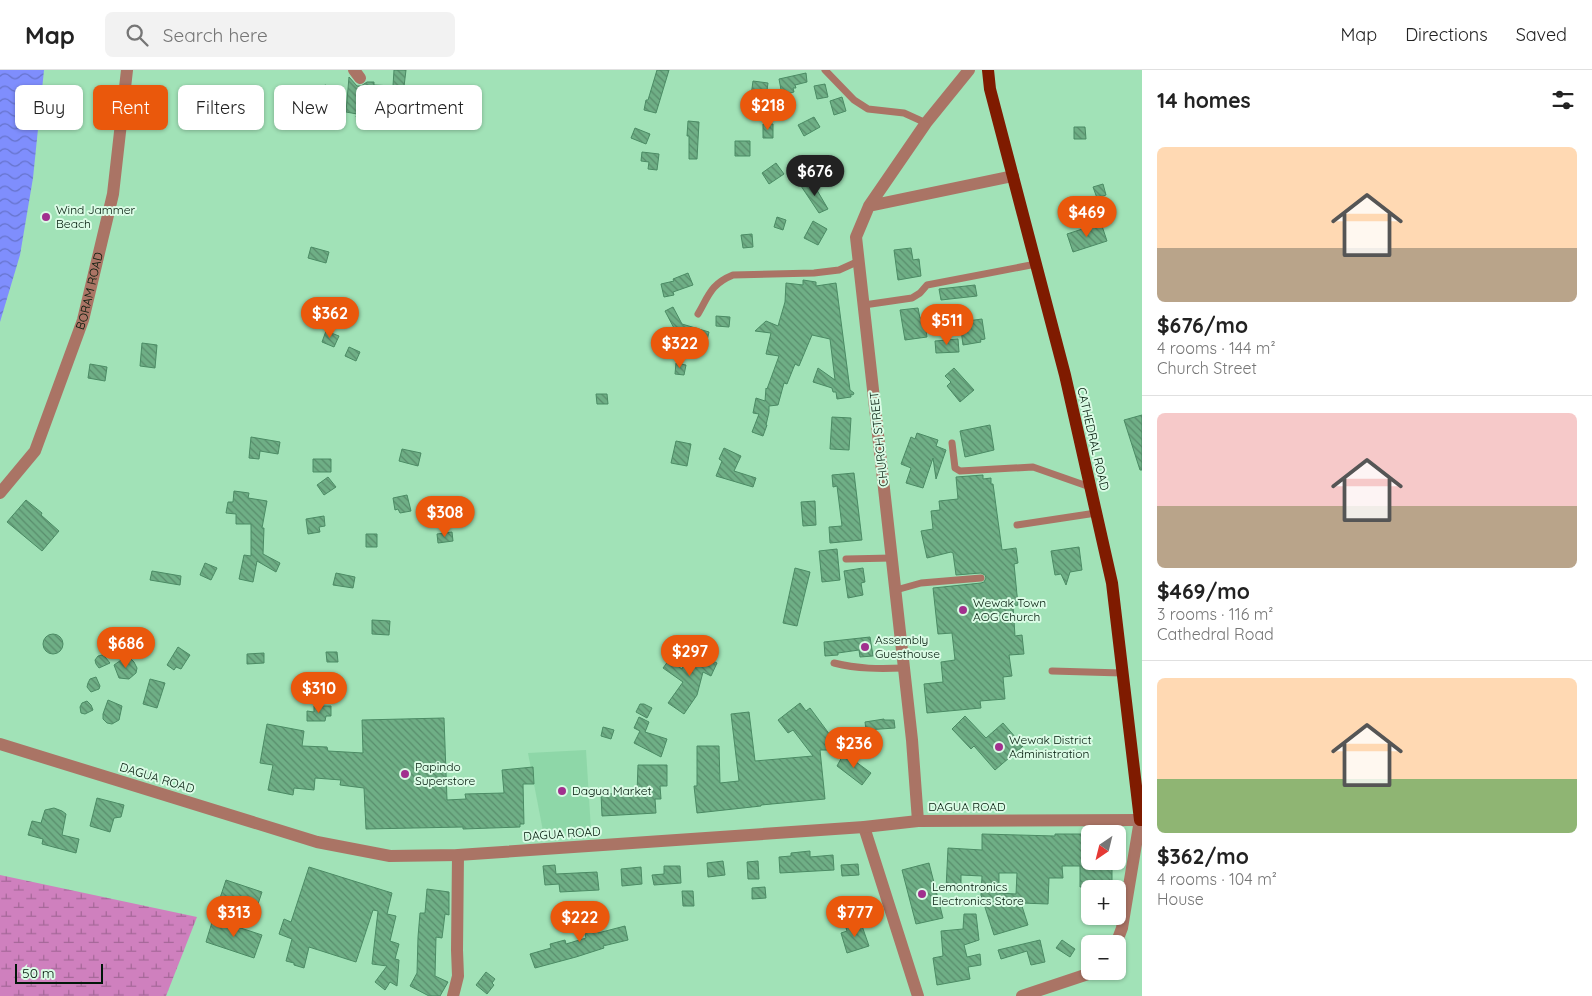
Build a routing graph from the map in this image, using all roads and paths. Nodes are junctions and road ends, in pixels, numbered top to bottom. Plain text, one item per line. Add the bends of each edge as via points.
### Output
1 (127, 70) edge
2 (825, 70) edge
3 (969, 70) edge
4 (988, 70) edge
5 (926, 123) junction
6 (1013, 176) junction
7 (869, 206) junction
8 (859, 261) junction
9 (1036, 264) junction
10 (864, 305) junction
11 (698, 314) dead end
12 (952, 443) dead end
13 (1090, 487) junction
14 (0, 493) edge
15 (1096, 514) junction
16 (1017, 525) dead end
17 (892, 558) junction
18 (846, 559) dead end
19 (981, 578) dead end
20 (896, 590) junction
21 (834, 663) dead end
22 (904, 668) junction
23 (1052, 671) dead end
24 (1122, 672) junction
25 (0, 744) edge
26 (1141, 820) edge
27 (918, 821) junction
28 (864, 827) junction
29 (458, 856) junction
30 (1119, 935) edge
31 (1081, 976) edge
32 (453, 996) edge
33 (918, 996) edge
34 (1022, 996) edge

1 - 14 street, BORAM ROAD via 113,194 83,320 35,451
2 - 5 lane via 854,100 868,109 904,113
3 - 5 street, CHURCH STREET
4 - 6 main road, CATHEDRAL ROAD
5 - 7 street, CHURCH STREET
6 - 7 street
6 - 9 main road, CATHEDRAL ROAD
7 - 8 street, CHURCH STREET via 856,237
8 - 10 street, CHURCH STREET
8 - 11 lane via 839,270 823,272 733,275 721,280 711,291
9 - 10 lane via 927,285 912,298
9 - 13 main road, CATHEDRAL ROAD
10 - 17 street, CHURCH STREET
12 - 13 lane via 955,468 960,471 1033,467
13 - 15 main road, CATHEDRAL ROAD
15 - 16 lane
15 - 24 main road, CATHEDRAL ROAD via 1112,584
17 - 18 lane
17 - 20 street, CHURCH STREET
19 - 20 lane
20 - 22 street, CHURCH STREET
21 - 22 lane via 867,669
22 - 27 street, CHURCH STREET
23 - 24 lane
24 - 26 main road, CATHEDRAL ROAD
25 - 29 street, DAGUA ROAD via 317,842 390,856
26 - 27 street, DAGUA ROAD
26 - 30 street
27 - 28 street, DAGUA ROAD
28 - 29 street, DAGUA ROAD
28 - 33 street
29 - 32 street via 458,976
31 - 34 street

